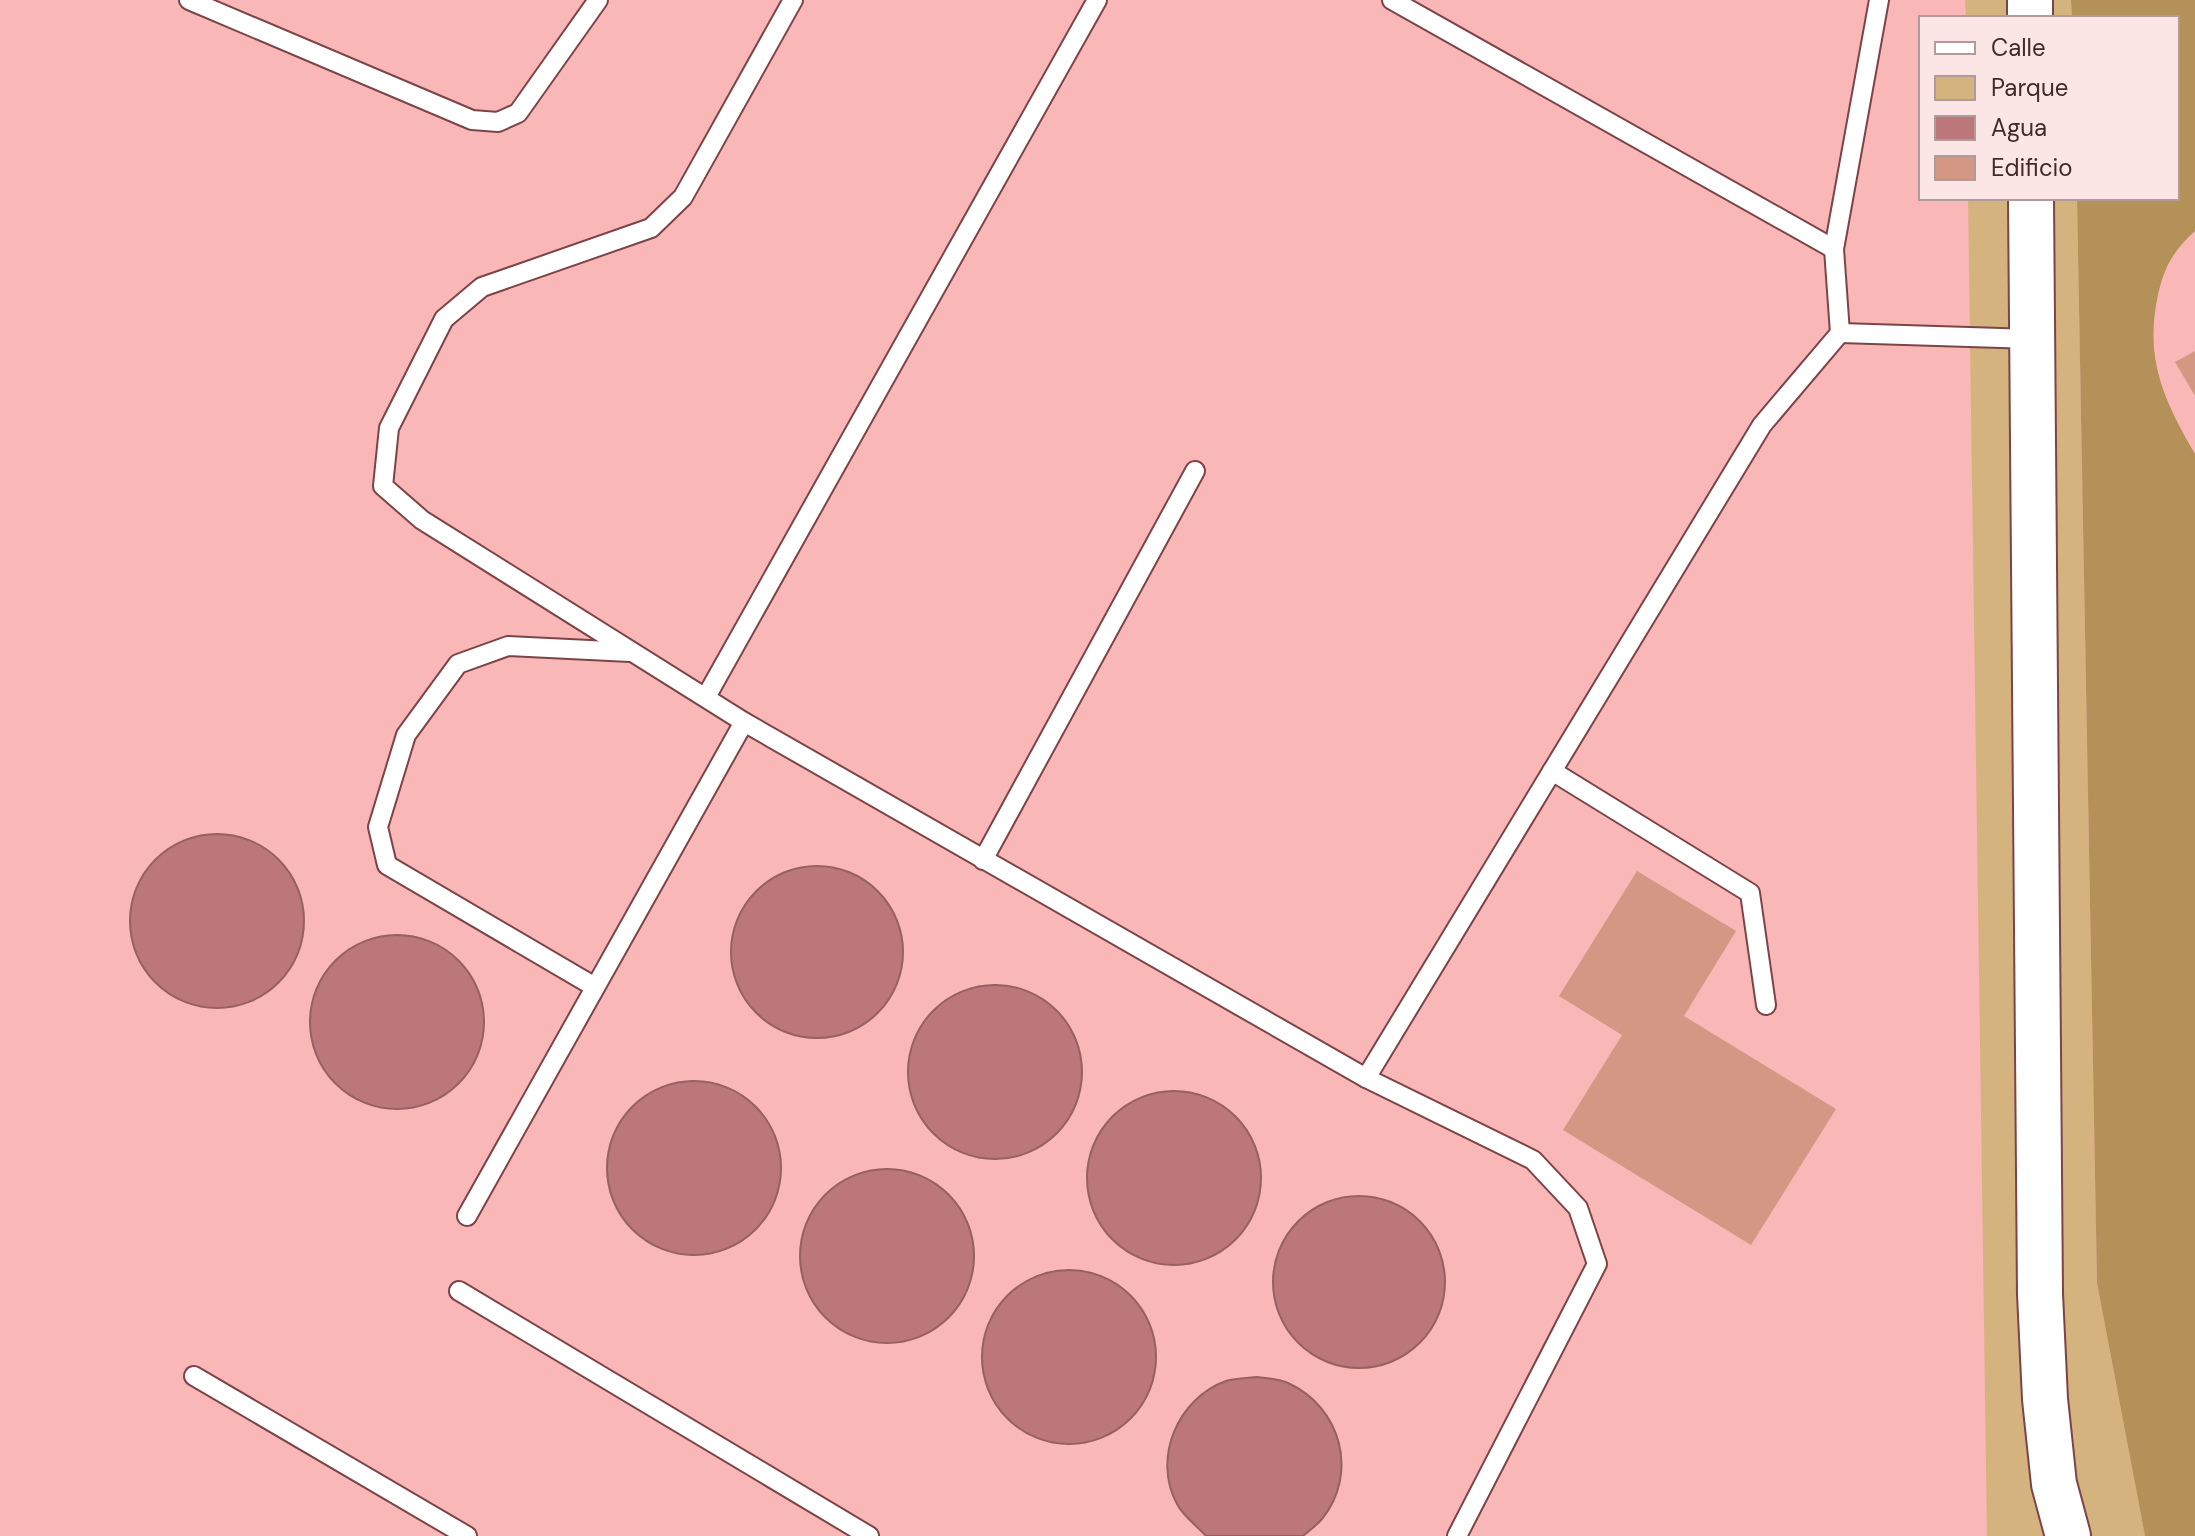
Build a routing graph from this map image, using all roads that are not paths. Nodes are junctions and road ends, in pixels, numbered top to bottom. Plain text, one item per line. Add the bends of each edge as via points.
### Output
1 (189, 0) edge
2 (598, 0) edge
3 (793, 0) edge
4 (1097, 0) edge
5 (1392, 0) edge
6 (1879, 0) edge
7 (2031, 200) edge
8 (1834, 249) junction
9 (1840, 333) junction
10 (2033, 339) junction
11 (1195, 471) dead end
12 (633, 652) junction
13 (706, 697) junction
14 (744, 722) junction
15 (1552, 771) junction
16 (983, 860) junction
17 (595, 987) junction
18 (1766, 1005) dead end
19 (1366, 1078) junction
20 (467, 1216) dead end
21 (459, 1291) dead end
22 (194, 1376) dead end
23 (467, 1536) edge
24 (869, 1536) edge
25 (1457, 1536) edge
26 (2068, 1536) edge

1 - 2 lane via 472,120 498,122 518,113
3 - 12 lane via 683,197 651,228 482,287 444,319 389,428 383,486 422,520
4 - 13 lane
5 - 8 lane
6 - 8 lane
7 - 10 street
8 - 9 lane
9 - 10 lane
9 - 15 lane via 1762,425
10 - 26 street via 2040,1294 2054,1484
11 - 16 lane
12 - 13 lane
12 - 17 lane via 508,646 458,664 406,735 378,827 387,865
13 - 14 lane
14 - 16 lane
14 - 17 lane
15 - 18 lane via 1750,893
15 - 19 lane
16 - 19 lane
17 - 20 lane
19 - 25 lane via 1533,1160 1578,1208 1597,1264
21 - 24 lane
22 - 23 lane

